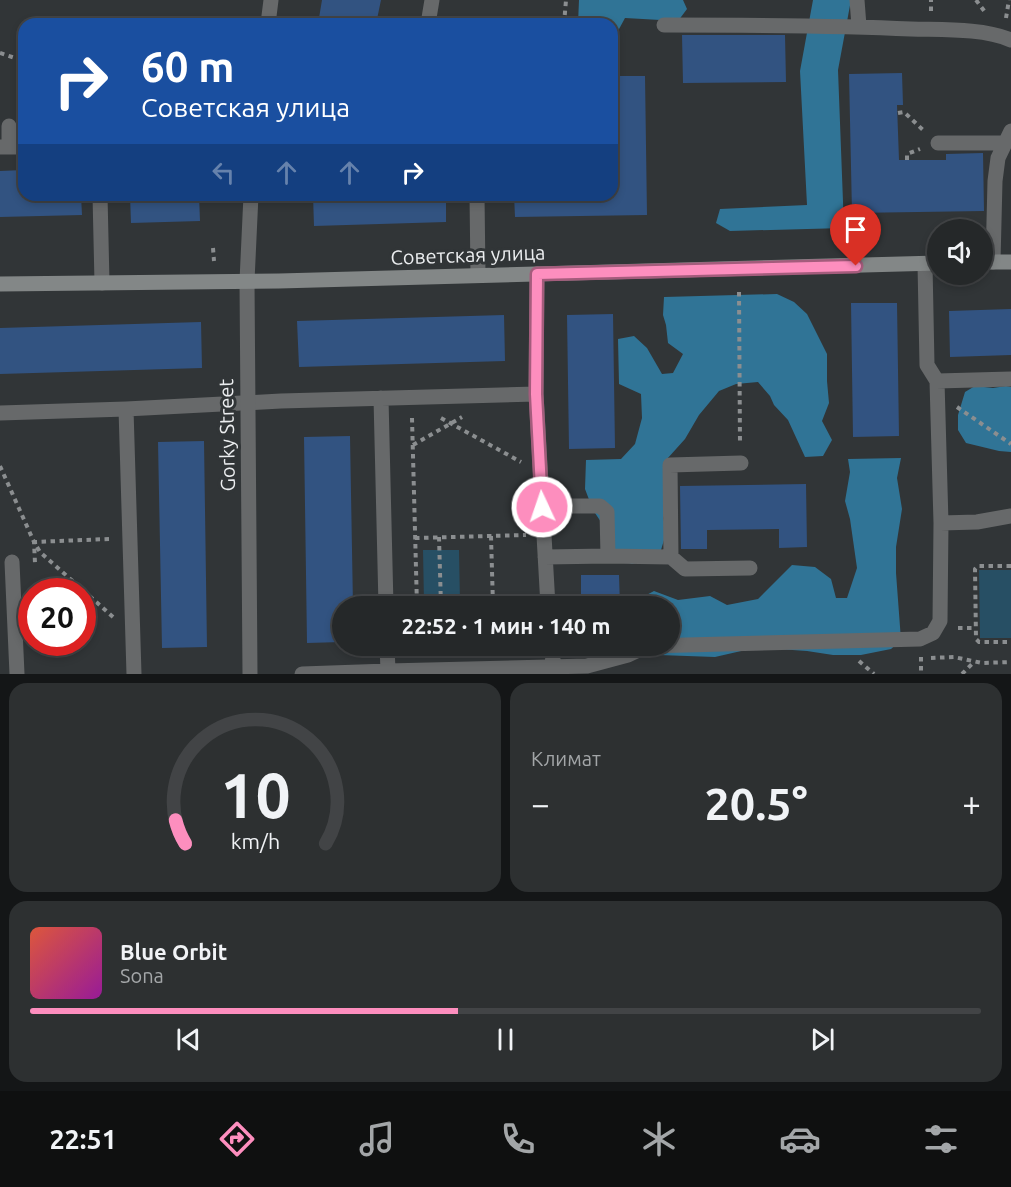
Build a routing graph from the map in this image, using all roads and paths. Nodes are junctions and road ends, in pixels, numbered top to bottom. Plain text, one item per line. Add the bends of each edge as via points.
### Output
1 (271, 0) edge
2 (432, 0) edge
3 (566, 0) edge
4 (857, 0) edge
5 (269, 18) edge
6 (429, 18) edge
7 (564, 18) edge
8 (664, 25) dead end
9 (859, 26) junction
10 (1011, 40) edge
11 (0, 52) edge
12 (18, 59) edge
13 (898, 113) dead end
14 (9, 126) dead end
15 (1009, 136) edge
16 (938, 143) joint
17 (11, 147) edge
18 (100, 201) edge
19 (251, 201) edge
20 (477, 201) edge
21 (992, 219) edge
22 (213, 248) dead end
23 (214, 261) dead end
24 (993, 262) edge
25 (1011, 262) edge
26 (927, 263) edge
27 (537, 274) junction
28 (478, 275) junction
29 (247, 281) junction
30 (102, 283) junction
31 (0, 284) edge
32 (930, 285) edge
33 (739, 292) dead end
34 (1011, 379) edge
35 (938, 387) junction
36 (536, 394) junction
37 (381, 398) junction
38 (412, 400) junction
39 (248, 402) junction
40 (126, 409) junction
41 (471, 412) dead end
42 (0, 413) edge
43 (451, 423) junction
44 (1011, 444) edge
45 (413, 445) junction
46 (741, 463) joint
47 (0, 466) edge
48 (540, 473) junction
49 (542, 507) junction
50 (1011, 516) edge
51 (941, 523) junction
52 (544, 535) junction
53 (491, 536) junction
54 (439, 537) junction
55 (130, 538) junction
56 (415, 538) junction
57 (34, 542) junction
58 (608, 556) junction
59 (545, 557) junction
60 (671, 558) junction
61 (12, 562) dead end
62 (1011, 566) edge
63 (750, 568) dead end
64 (35, 571) dead end
65 (386, 596) edge
66 (417, 596) edge
67 (441, 596) edge
68 (493, 596) edge
69 (547, 596) edge
70 (133, 635) junction
71 (1011, 642) edge
72 (387, 656) edge
73 (858, 660) dead end
74 (974, 661) dead end
75 (556, 670) edge
76 (388, 671) junction
77 (17, 674) edge
78 (135, 674) edge
79 (250, 674) edge
80 (302, 674) edge
81 (874, 674) edge
82 (962, 674) edge

1 - 5 street
2 - 6 street
3 - 7 path
4 - 9 street
8 - 9 street
9 - 10 street via 965,31
11 - 12 path
13 - 16 path via 904,112
14 - 17 street
15 - 16 street
15 - 21 street via 998,158
18 - 30 street
19 - 29 street, Gorky Street
20 - 28 street
22 - 23 path
24 - 25 street
26 - 27 street, Советская улица
27 - 28 street, Советская улица
27 - 36 street
28 - 29 street, Советская улица
29 - 30 street, Советская улица
29 - 39 street, Gorky Street
30 - 31 street, Советская улица
32 - 35 street via 927,365
33 - 46 path
34 - 35 street
35 - 44 path
35 - 51 street
36 - 38 street
36 - 48 street
37 - 38 street
37 - 39 street
37 - 65 street
38 - 43 path
38 - 45 path
39 - 40 street
39 - 79 street, Gorky Street
40 - 42 street
40 - 55 street
41 - 43 path
43 - 45 path
43 - 48 path
45 - 56 path
46 - 60 street via 670,465
47 - 57 path
48 - 49 street
49 - 52 street
49 - 58 street via 600,506 607,513
50 - 51 street
51 - 75 street via 940,621 933,633 920,639 647,646 587,666
52 - 53 path
52 - 59 street
53 - 54 path
53 - 68 path
54 - 56 path
54 - 67 path
55 - 57 path
55 - 70 street
56 - 66 path
57 - 64 path
57 - 70 path via 40,552
58 - 59 street
58 - 60 street
59 - 69 street
60 - 63 street via 685,569
61 - 77 street
62 - 71 path via 975,569 976,639
70 - 78 street
72 - 76 street
73 - 81 path
74 - 82 path
75 - 76 street
76 - 80 street

